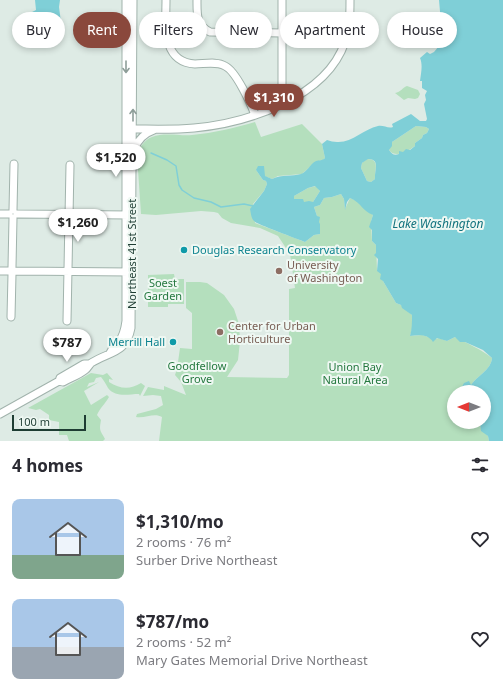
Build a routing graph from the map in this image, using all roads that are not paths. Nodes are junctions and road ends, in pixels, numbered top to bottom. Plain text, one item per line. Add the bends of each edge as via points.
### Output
1 (126, 0) edge
2 (133, 0) edge
3 (166, 0) edge
4 (198, 0) edge
5 (282, 0) edge
6 (350, 0) edge
7 (282, 12) edge
8 (280, 33) edge
9 (282, 48) edge
10 (285, 102) junction
11 (255, 115) junction
12 (158, 128) junction
13 (130, 129) junction
14 (133, 152) junction
15 (14, 164) dead end
16 (70, 165) dead end
17 (0, 214) edge
18 (13, 214) junction
19 (69, 215) junction
20 (129, 215) junction
21 (0, 270) edge
22 (11, 271) junction
23 (68, 271) junction
24 (129, 272) junction
25 (11, 317) dead end
26 (67, 321) dead end
27 (0, 414) edge

1 -> 13 street, Northeast 41st Street
13 -> 2 street, Northeast 41st Street
3 - 11 street via 167,41 171,50 187,63 226,66 250,101
4 - 8 street via 198,21 203,28 214,33
5 - 7 street
6 - 10 street via 348,32 339,57 321,80 302,94
9 - 10 street via 282,96
10 - 11 street
11 - 12 street via 212,126
12 - 13 street
12 - 14 street via 140,139
13 - 14 street, Northeast 41st Street
13 - 20 street, Northeast 41st Street
14 - 20 street, Northeast 41st Street
15 - 18 street
16 - 19 street
17 - 18 street
18 - 19 street
18 - 22 street
19 - 20 street
19 - 23 street
20 - 24 street, Northeast 41st Street
21 - 22 street
22 - 23 street
22 - 25 street
23 - 24 street
23 - 26 street
24 - 27 street, Northeast 41st Street via 132,313 130,332 121,349

